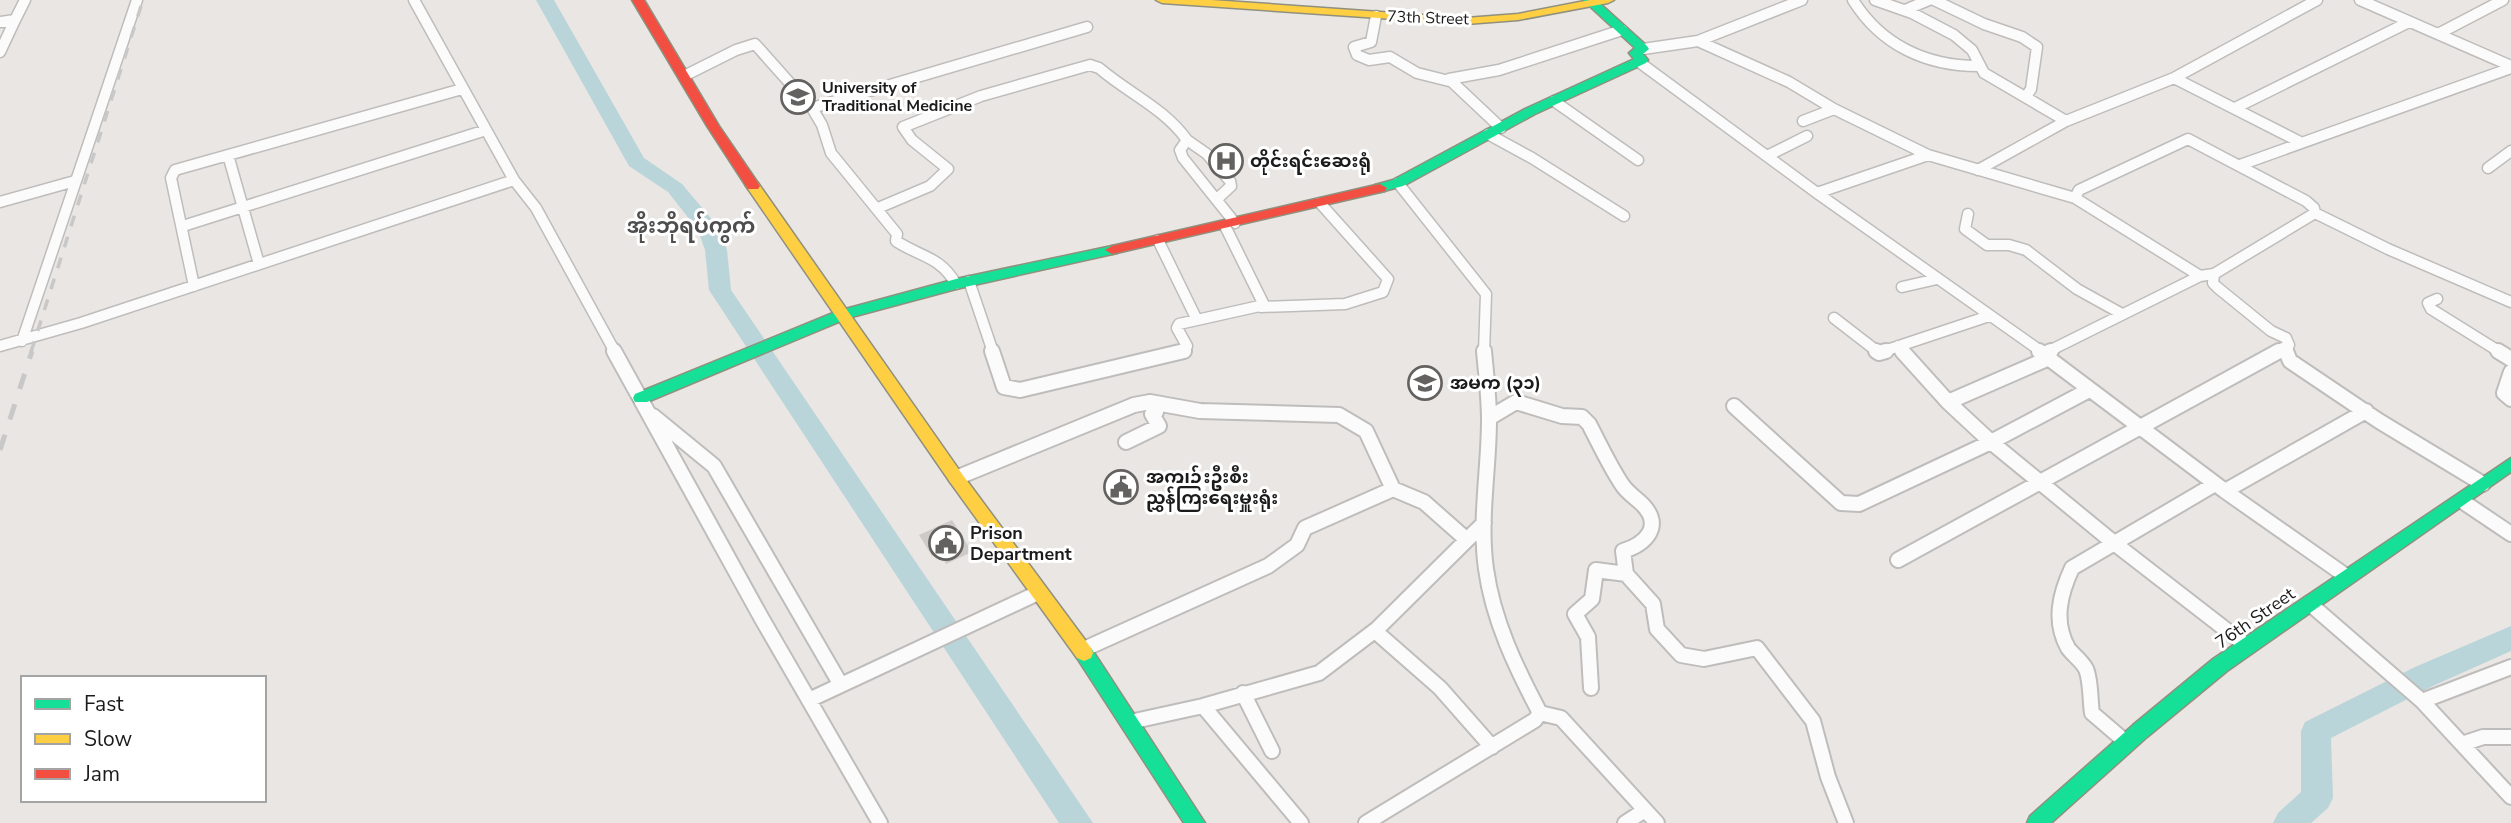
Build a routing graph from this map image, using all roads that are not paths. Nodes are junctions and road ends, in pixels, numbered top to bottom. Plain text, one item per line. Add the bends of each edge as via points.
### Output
1 (25, 0) edge
2 (137, 0) edge
3 (414, 0) edge
4 (638, 0) edge
5 (1162, 0) edge
6 (1252, 0) edge
7 (1564, 0) edge
8 (1802, 0) edge
9 (1853, 0) edge
10 (1875, 0) edge
11 (1931, 0) edge
12 (2317, 0) edge
13 (2360, 0) edge
14 (2485, 0) edge
15 (1597, 1) edge
16 (2499, 2) edge
17 (1905, 10) junction
18 (1377, 13) junction
19 (15, 20) junction
20 (0, 22) edge
21 (2409, 22) junction
22 (1087, 27) dead end
23 (1622, 30) junction
24 (2438, 34) junction
25 (1698, 41) junction
26 (0, 52) edge
27 (1641, 56) junction
28 (1978, 66) junction
29 (2511, 67) edge
30 (684, 76) junction
31 (2174, 78) junction
32 (1449, 81) junction
33 (462, 89) junction
34 (2026, 97) junction
35 (1554, 101) junction
36 (812, 108) junction
37 (2235, 108) junction
38 (1834, 109) junction
39 (1803, 121) dead end
40 (2066, 121) junction
41 (486, 130) junction
42 (1495, 131) junction
43 (1807, 136) dead end
44 (1187, 140) junction
45 (2300, 142) junction
46 (2511, 151) edge
47 (228, 155) junction
48 (1928, 155) junction
49 (1769, 156) junction
50 (1638, 160) dead end
51 (2240, 164) junction
52 (2488, 167) dead end
53 (1978, 170) junction
54 (514, 180) junction
55 (75, 181) junction
56 (1398, 183) junction
57 (1817, 193) junction
58 (2075, 198) junction
59 (1217, 199) junction
60 (0, 202) edge
61 (1320, 203) junction
62 (243, 207) junction
63 (878, 208) junction
64 (2315, 213) junction
65 (1968, 214) dead end
66 (1624, 216) dead end
67 (1230, 224) junction
68 (183, 226) junction
69 (1158, 240) junction
70 (259, 264) junction
71 (2214, 274) junction
72 (2200, 276) junction
73 (1937, 279) junction
74 (962, 283) junction
75 (194, 286) junction
76 (1902, 287) dead end
77 (2437, 299) dead end
78 (2511, 302) edge
79 (1261, 307) junction
80 (842, 314) junction
81 (2122, 314) junction
82 (1989, 316) junction
83 (1834, 318) dead end
84 (1197, 320) junction
85 (22, 341) junction
86 (0, 346) edge
87 (1898, 346) junction
88 (2287, 346) junction
89 (2046, 356) junction
90 (2511, 359) edge
91 (2511, 372) edge
92 (2089, 390) junction
93 (641, 398) junction
94 (2511, 399) edge
95 (1150, 402) junction
96 (1948, 402) junction
97 (1734, 406) dead end
98 (2366, 411) junction
99 (650, 413) junction
100 (1489, 418) junction
101 (2138, 427) junction
102 (1126, 442) dead end
103 (1990, 442) junction
104 (2511, 464) edge
105 (956, 478) junction
106 (2040, 483) junction
107 (2483, 484) junction
108 (2220, 487) junction
109 (1393, 489) junction
110 (2462, 501) junction
111 (1484, 523) junction
112 (2511, 534) edge
113 (1466, 540) junction
114 (2114, 543) junction
115 (1898, 560) dead end
116 (1626, 574) junction
117 (2346, 576) junction
118 (1040, 592) junction
119 (2309, 603) junction
120 (1375, 631) junction
121 (2247, 646) junction
122 (1082, 650) junction
123 (2511, 667) edge
124 (2385, 668) joint
125 (841, 685) junction
126 (1591, 688) dead end
127 (1243, 693) junction
128 (809, 700) junction
129 (2422, 701) junction
130 (1203, 706) junction
131 (1540, 713) junction
132 (1130, 722) junction
133 (2511, 737) edge
134 (2127, 743) junction
135 (2462, 744) junction
136 (1492, 747) junction
137 (1272, 751) dead end
138 (2511, 797) edge
139 (1646, 810) junction
140 (880, 823) edge
141 (1195, 823) edge
142 (1301, 823) edge
143 (1366, 823) edge
144 (1625, 823) edge
145 (1657, 823) edge
146 (1846, 823) edge
147 (2037, 823) edge

1 - 19 street
2 - 55 street
3 - 33 street
4 - 30 street
5 - 18 street, 73th Street
6 - 18 street, 73th Street
7 - 18 street, 73th Street via 1483,13
8 - 25 street
9 - 28 street via 1870,26 1907,51 1937,61
10 - 17 street
11 - 17 street
11 - 34 street via 2037,47
12 - 31 street
13 - 21 street
14 - 16 street
15 - 18 street, 73th Street via 1495,19 1434,20
15 - 23 street
16 - 24 street
17 - 28 street via 1968,45
18 - 32 street via 1373,39 1354,47 1358,57 1367,62 1390,57 1417,72
19 - 20 street
19 - 26 street
21 - 24 street
21 - 37 street
22 - 36 street
23 - 27 street
23 - 32 street via 1499,70
24 - 29 street
25 - 27 street
25 - 38 street via 1789,82
27 - 35 street
27 - 49 street
28 - 34 street
29 - 45 street
30 - 36 street via 755,44
30 - 80 street
31 - 37 street
31 - 40 street
32 - 42 street
33 - 41 street
33 - 47 street
34 - 40 street
35 - 42 street
35 - 50 street
36 - 63 street via 831,153
37 - 45 street
38 - 39 street
38 - 48 street
40 - 53 street
41 - 54 street
41 - 62 street
42 - 56 street
42 - 66 street
43 - 49 street
44 - 59 street via 1181,155
44 - 59 street via 1230,181 1231,186
44 - 63 street via 1172,121 1099,68 1087,66 981,96 903,127 909,141 948,169 930,186
45 - 51 street
46 - 52 street
47 - 62 street
47 - 68 street via 172,174
48 - 53 street
48 - 57 street
49 - 57 street
51 - 58 street via 2188,139 2078,190
51 - 64 street via 2306,201
53 - 58 street
54 - 70 street
54 - 93 street via 536,208
55 - 60 street
55 - 85 street
56 - 61 street
56 - 100 street via 1486,294
57 - 73 street
58 - 72 street
59 - 67 street
61 - 67 street
61 - 79 street via 1388,279 1383,292 1345,304
62 - 68 street
62 - 70 street
63 - 74 street via 897,234 896,241 939,262
64 - 71 street
64 - 78 street
65 - 81 street via 1965,229 1977,241 2022,248 2071,285
67 - 69 street
67 - 79 street
68 - 75 street
69 - 74 street
69 - 84 street
70 - 75 street
71 - 72 street
71 - 88 street via 2218,288 2286,338
72 - 81 street
73 - 76 street
73 - 82 street
74 - 80 street
74 - 84 street via 1003,387 1011,390 1183,353 1187,346 1178,325
75 - 85 street
77 - 90 street via 2428,303 2431,309
79 - 84 street
80 - 93 street
80 - 105 street
81 - 89 street
82 - 87 street
82 - 89 street
83 - 87 street via 1879,353
85 - 86 street
87 - 96 street
88 - 98 street via 2285,357
88 - 101 street
89 - 92 street
89 - 96 street
91 - 94 street via 2504,393
92 - 101 street
92 - 103 street
93 - 99 street
95 - 102 street via 1159,426
95 - 105 street
95 - 109 street via 1200,411 1339,415 1366,431
96 - 103 street
97 - 103 street via 1841,503 1859,504
98 - 107 street
98 - 108 street
99 - 125 street via 714,466
99 - 128 street
100 - 111 street
100 - 116 street via 1516,402 1582,417 1590,424 1626,490 1649,511 1653,527 1651,536 1639,547 1623,551
101 - 106 street
101 - 108 street
103 - 106 street
104 - 107 street, 76th Street
105 - 118 street
106 - 114 street
106 - 115 street
107 - 110 street, 76th Street
108 - 114 street
108 - 117 street
109 - 113 street via 1418,500
109 - 122 street via 1305,528 1297,545 1268,565
110 - 112 street
110 - 117 street, 76th Street
111 - 113 street
111 - 131 street via 1486,569 1498,616 1517,670
113 - 120 street
114 - 121 street
114 - 134 street via 2072,568 2062,586 2057,619 2073,658 2086,669 2092,713
116 - 126 street via 1596,570 1592,600 1575,614 1588,637
116 - 146 street via 1653,604 1657,629 1681,654 1704,659 1757,648 1813,721
117 - 119 street, 76th Street
118 - 122 street
118 - 125 street
119 - 121 street, 76th Street
119 - 124 street
120 - 127 street via 1319,673
120 - 136 street via 1440,688
121 - 134 street, 76th Street
122 - 132 street
123 - 129 street
124 - 129 street
125 - 128 street
127 - 130 street
127 - 137 street
128 - 140 street
129 - 135 street
130 - 132 street
130 - 142 street
131 - 136 street
131 - 139 street via 1561,718
132 - 141 street
133 - 135 street via 2483,737
134 - 147 street, 76th Street
135 - 138 street
136 - 143 street
139 - 144 street
139 - 145 street

